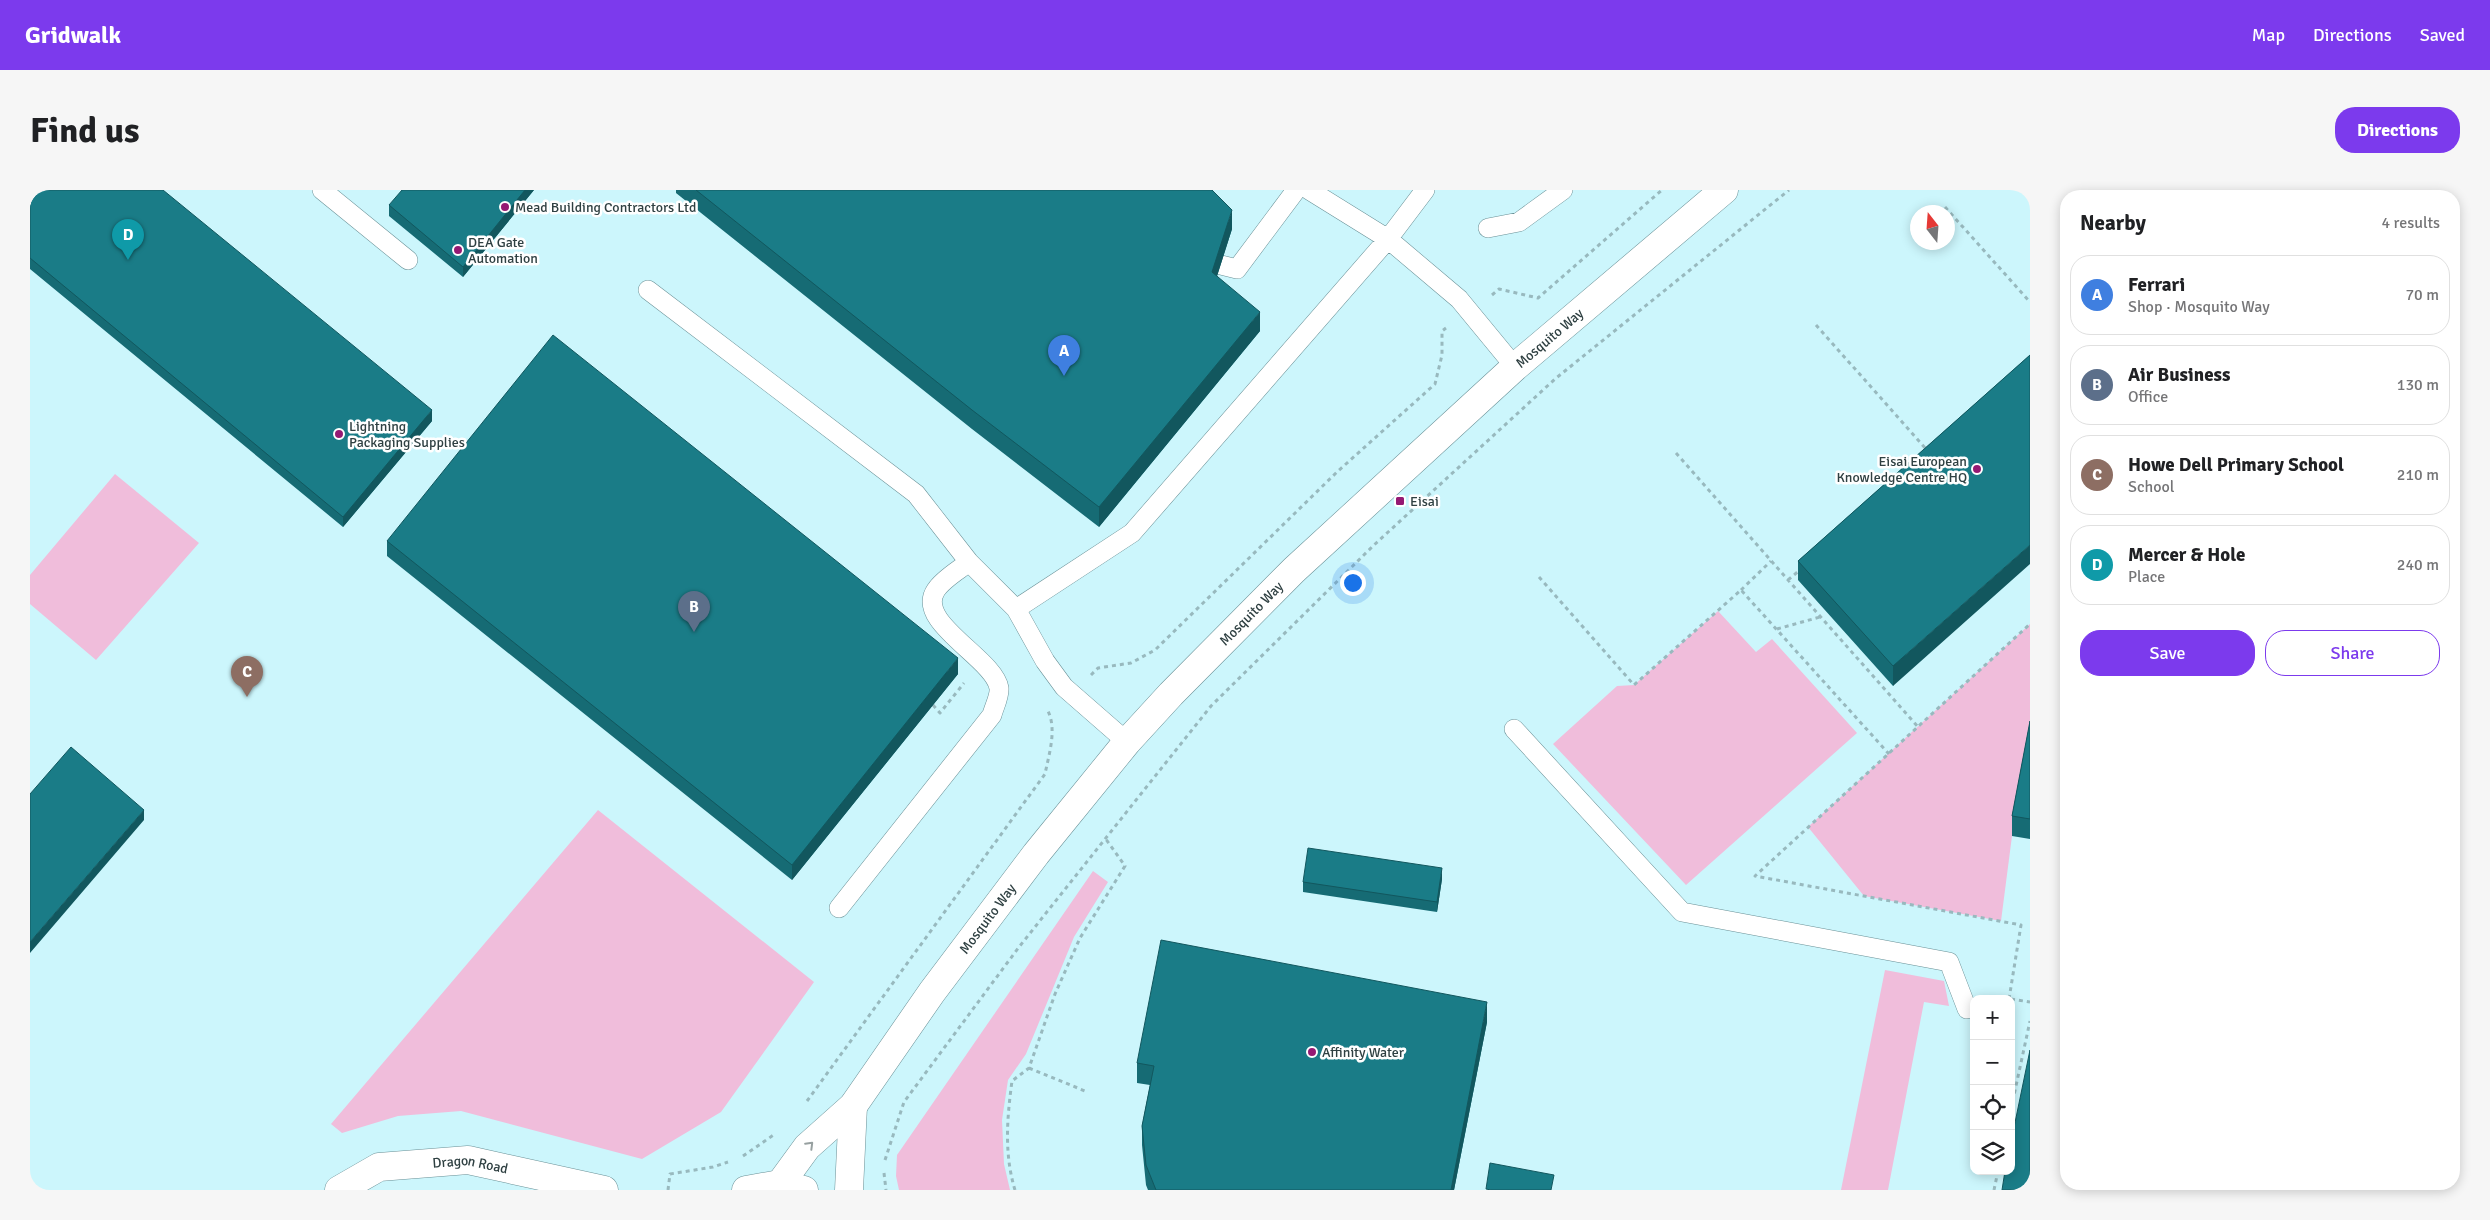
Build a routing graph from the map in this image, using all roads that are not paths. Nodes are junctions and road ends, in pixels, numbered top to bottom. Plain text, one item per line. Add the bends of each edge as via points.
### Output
1 (322, 190) edge
2 (1296, 190) edge
3 (1309, 190) edge
4 (1425, 190) edge
5 (1563, 190) edge
6 (1713, 193) edge
7 (1488, 228) dead end
8 (1388, 238) junction
9 (408, 260) dead end
10 (1221, 265) edge
11 (648, 290) dead end
12 (1515, 367) junction
13 (969, 562) junction
14 (1016, 610) junction
15 (1514, 729) dead end
16 (1127, 742) junction
17 (839, 908) dead end
18 (1967, 1009) dead end
19 (853, 1106) junction
20 (792, 1187) edge
21 (339, 1190) edge
22 (604, 1190) edge
23 (745, 1190) edge
24 (849, 1190) edge

1 - 9 lane
2 - 10 lane via 1237,269
3 - 8 lane
4 - 8 lane
5 - 7 lane via 1519,222
6 - 12 street, Mosquito Way
8 - 12 lane via 1459,299
8 - 14 lane via 1132,533
11 - 13 lane via 916,494
12 - 16 street, Mosquito Way via 1294,570
13 - 14 lane
13 - 17 lane via 936,590 932,603 941,624 995,675 999,690 992,715
14 - 16 lane via 1045,661 1064,686
15 - 18 lane via 1682,912 1949,962
16 - 19 street, Mosquito Way via 1036,854 932,992
20 -> 19 street, Mosquito Way via 807,1147
19 - 24 street
20 - 23 street
21 - 22 street, Dragon Road via 379,1167 468,1160

